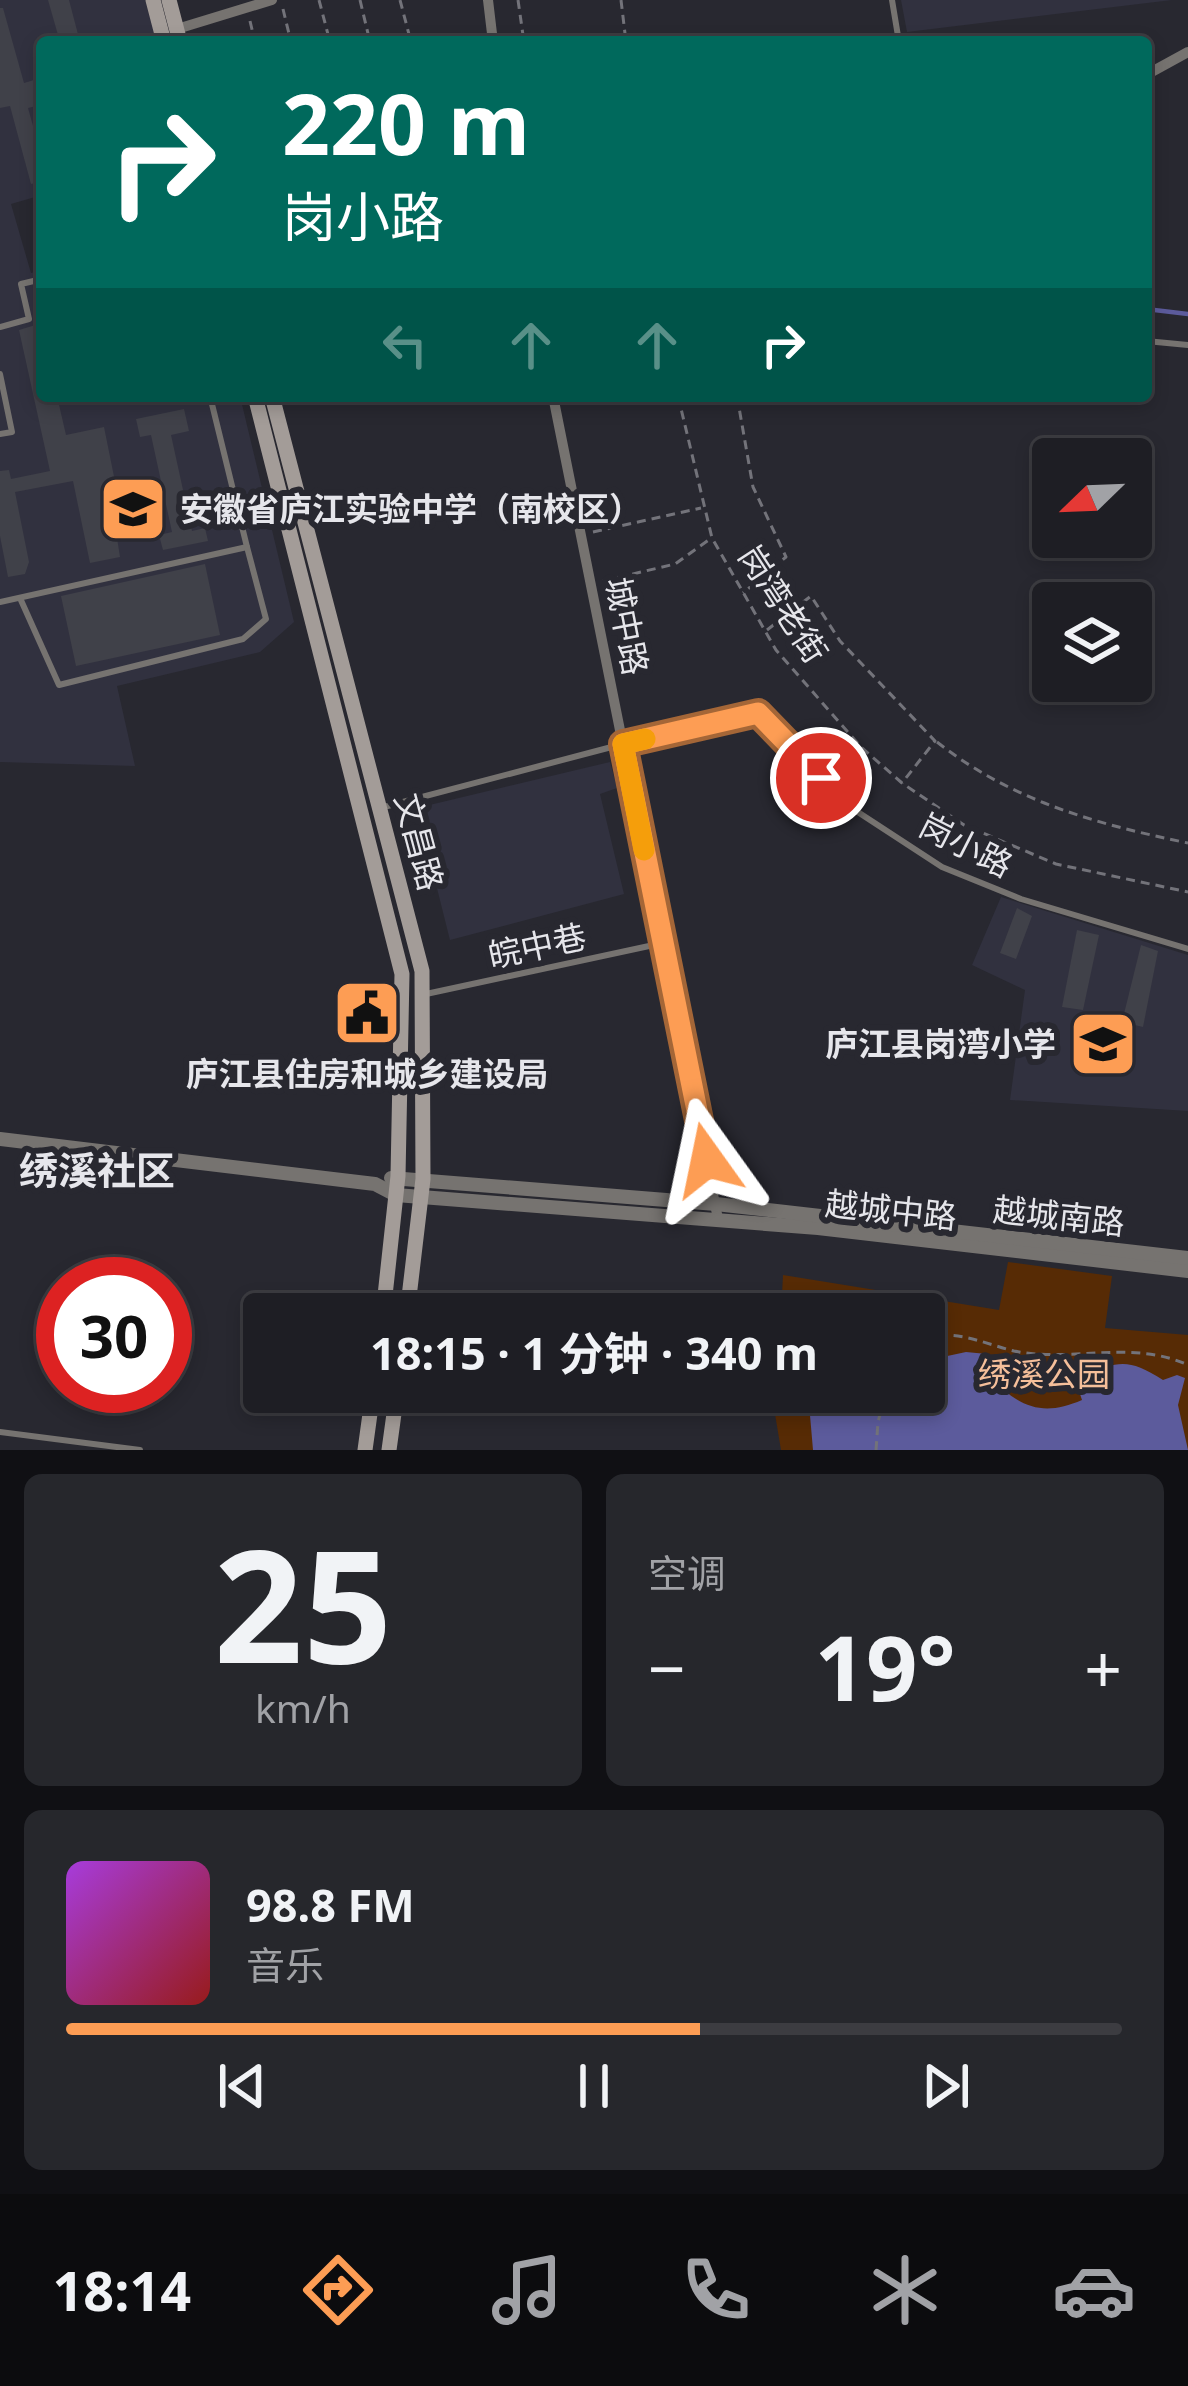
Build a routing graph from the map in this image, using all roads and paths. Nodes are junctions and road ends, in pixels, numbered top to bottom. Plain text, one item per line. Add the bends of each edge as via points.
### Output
1 (153, 0) edge
2 (169, 0) edge
3 (276, 0) edge
4 (319, 0) edge
5 (360, 0) edge
6 (400, 0) edge
7 (488, 0) edge
8 (518, 0) edge
9 (621, 0) edge
10 (892, 0) edge
11 (246, 8) junction
12 (178, 35) edge
13 (162, 36) edge
14 (253, 36) edge
15 (289, 36) edge
16 (328, 36) edge
17 (369, 36) edge
18 (409, 36) edge
19 (492, 36) edge
20 (523, 36) edge
21 (625, 36) edge
22 (898, 36) edge
23 (1188, 52) edge
24 (1152, 72) edge
25 (36, 280) edge
26 (0, 327) edge
27 (1152, 342) edge
28 (1188, 345) edge
29 (0, 374) edge
30 (211, 402) edge
31 (256, 402) edge
32 (274, 402) edge
33 (554, 402) edge
34 (679, 402) edge
35 (738, 402) edge
36 (0, 434) edge
37 (703, 508) junction
38 (581, 535) junction
39 (712, 538) junction
40 (247, 547) junction
41 (591, 584) junction
42 (743, 593) junction
43 (20, 598) junction
44 (0, 602) edge
45 (766, 631) junction
46 (935, 741) junction
47 (623, 744) junction
48 (902, 783) junction
49 (379, 808) junction
50 (1188, 843) edge
51 (1188, 892) edge
52 (663, 943) junction
53 (1188, 949) edge
54 (422, 995) junction
55 (0, 1139) edge
56 (398, 1176) junction
57 (375, 1184) junction
58 (422, 1188) junction
59 (395, 1195) junction
60 (717, 1211) junction
61 (1188, 1258) edge
62 (1188, 1270) edge
63 (385, 1293) edge
64 (409, 1293) edge
65 (945, 1336) edge
66 (1188, 1365) edge
67 (370, 1413) edge
68 (394, 1413) edge
69 (882, 1413) edge
70 (0, 1432) edge
71 (72, 1446) edge
72 (140, 1450) edge
73 (365, 1450) edge
74 (389, 1450) edge
75 (876, 1450) edge

1 - 13 main road
2 - 12 main road
3 - 11 street
3 - 15 path
4 - 16 path
5 - 17 path
6 - 18 path
7 - 19 street
8 - 20 path
9 - 21 path
10 - 22 lane
11 - 12 street
11 - 14 path
23 - 24 street
25 - 26 lane via 21,284 29,319
27 - 28 lane
29 - 36 lane via 12,431
30 - 40 lane
31 - 56 main road, 文昌路 via 402,974
32 - 49 main road, 文昌路
33 - 38 street, 城中路
34 - 37 path, 岗湾老街
35 - 42 path via 753,487 786,557
37 - 38 path
37 - 39 path, 岗湾老街
38 - 41 street, 城中路
39 - 41 path via 675,564
39 - 42 path, 岗湾老街
40 - 43 lane
40 - 43 lane via 266,619 243,639 59,686
41 - 47 street, 城中路
42 - 45 path, 岗湾老街
43 - 44 lane
45 - 46 path via 811,596 840,641
45 - 48 path, 岗湾老街 via 861,747
46 - 48 path
46 - 50 path via 998,784 1071,816
47 - 49 lane
47 - 52 street, 城中路
47 - 53 lane, 岗小路 via 758,713 844,802 942,867
48 - 51 path, 岗湾老街 via 964,825 1056,864
49 - 54 main road, 文昌路
52 - 54 lane, 皖中巷
52 - 60 street, 城中路
54 - 58 main road, 文昌路
55 - 57 street, 越城中路
56 - 57 street, 越城中路
56 - 58 street, 越城中路
56 - 59 main road, 文昌路
57 - 59 street, 越城中路
58 - 59 street, 越城中路
58 - 60 street, 越城中路
58 - 64 main road, 文昌路
59 - 63 main road, 文昌路
60 - 61 street, 越城南路
60 - 62 street, 越城中路
65 - 66 path via 1016,1351 1163,1354
67 - 73 main road
68 - 74 main road
69 - 75 path
70 - 71 lane
71 - 72 lane

